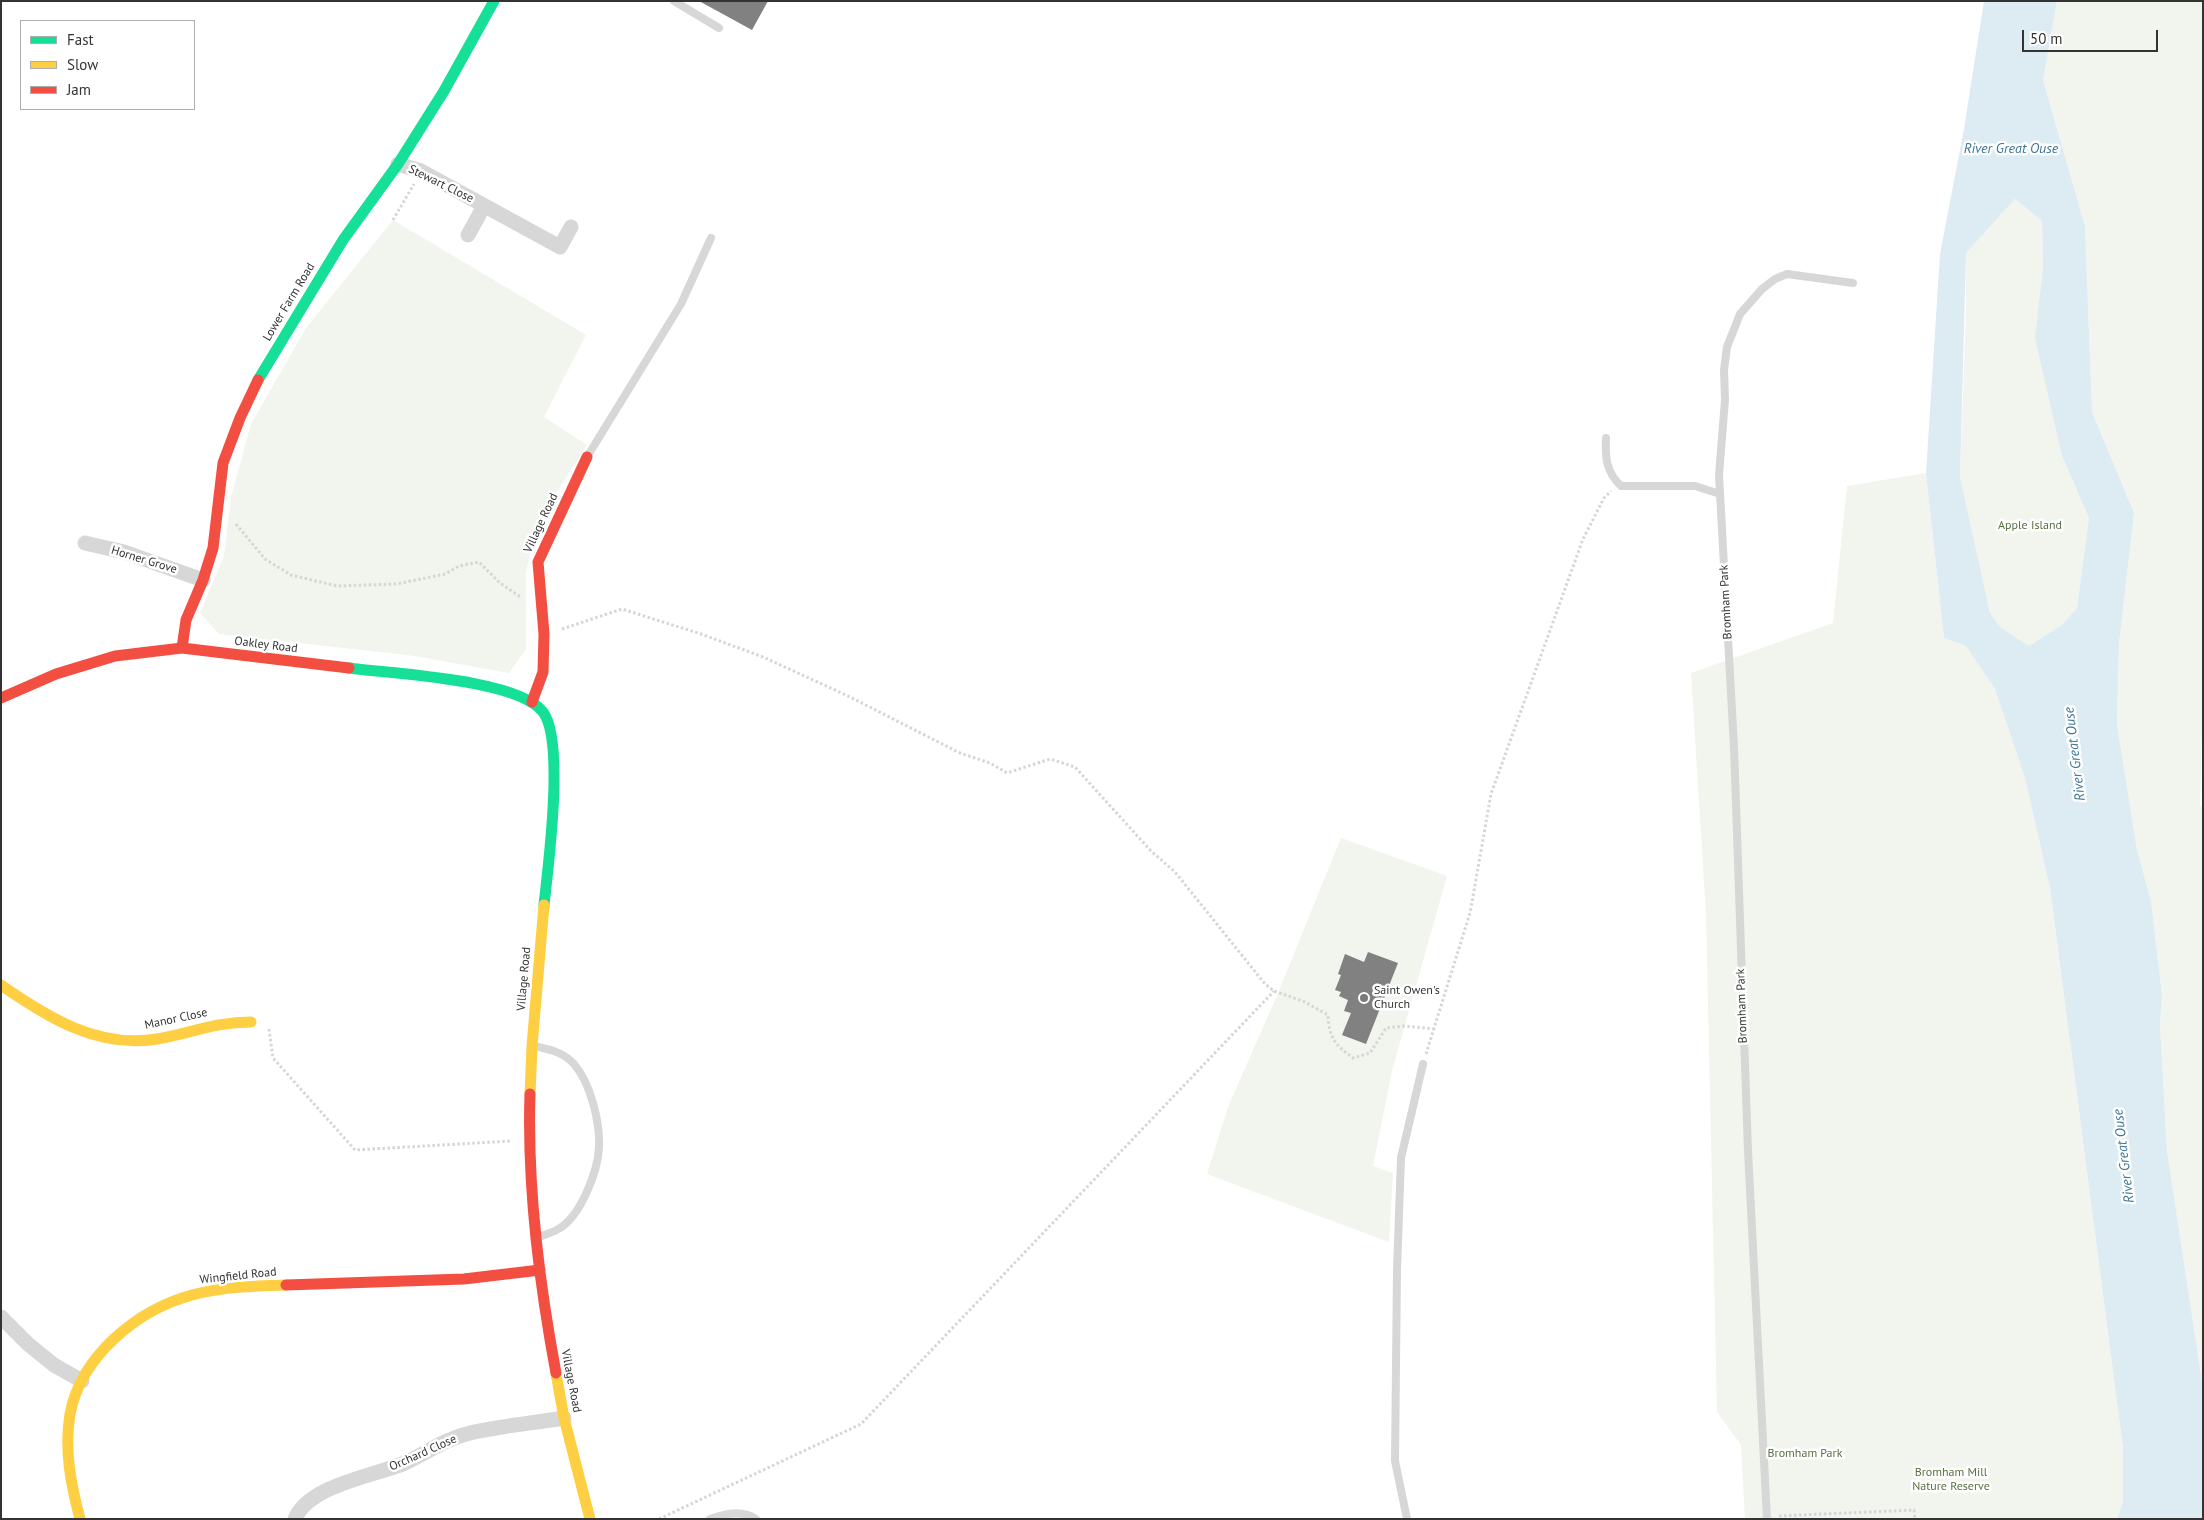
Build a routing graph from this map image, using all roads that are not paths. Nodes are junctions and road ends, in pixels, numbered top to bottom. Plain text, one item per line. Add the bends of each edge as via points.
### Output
1 (494, 1) edge
2 (674, 1) edge
3 (719, 28) dead end
4 (398, 164) junction
5 (484, 206) junction
6 (571, 227) dead end
7 (468, 235) dead end
8 (711, 238) dead end
9 (1853, 283) dead end
10 (1606, 438) dead end
11 (587, 456) joint
12 (1720, 494) junction
13 (85, 543) dead end
14 (203, 580) junction
15 (182, 648) junction
16 (1, 698) edge
17 (532, 702) junction
18 (1, 985) edge
19 (251, 1022) road end
20 (532, 1046) junction
21 (1423, 1064) road end
22 (537, 1238) junction
23 (540, 1270) junction
24 (1, 1317) edge
25 (82, 1381) junction
26 (564, 1418) junction
27 (1767, 1518) edge
28 (80, 1519) edge
29 (295, 1519) edge
30 (590, 1519) edge
31 (710, 1519) edge
32 (756, 1519) edge
33 (1407, 1519) edge

1 - 4 street, Lower Farm Road via 444,92
2 - 3 lane
4 - 5 street, Stewart Close via 421,171
4 - 14 street, Lower Farm Road via 343,240 262,373 240,418 223,463 213,548
5 - 6 street, Stewart Close via 560,247
5 - 7 street, Stewart Close
8 - 11 lane via 681,304
9 - 12 lane, Bromham Park via 1787,274 1762,289 1740,314 1726,347
10 - 12 lane via 1607,467 1621,486 1696,486
11 - 17 street, Village Road via 538,562 544,634 543,672
12 - 27 lane, Bromham Park
13 - 14 street, Horner Grove via 124,552
14 - 15 street, Lower Farm Road via 186,620
15 - 16 street, Oakley Road via 115,656 56,674
15 - 17 street, Oakley Road via 485,686 521,695
17 - 20 street, Village Road via 544,714 550,731 552,762 552,817
18 - 19 street, Manor Close via 46,1017 78,1031 104,1037 138,1041 222,1023
20 - 22 street, Village Road via 529,1139
20 - 22 lane via 551,1049 574,1065 593,1106 599,1147 587,1193 575,1213 561,1228
21 - 33 lane via 1401,1158 1397,1270 1395,1461
22 - 23 street, Village Road
23 - 25 street, Wingfield Road via 464,1279 249,1286 185,1297 161,1306 121,1334
23 - 26 street, Village Road
24 - 25 street via 54,1365
25 - 28 street, Wingfield Road via 73,1404 68,1450 69,1474
26 - 29 street, Orchard Close via 468,1433 434,1446 406,1462 327,1490 308,1503
26 - 30 street, Village Road
31 - 32 lane via 739,1513

